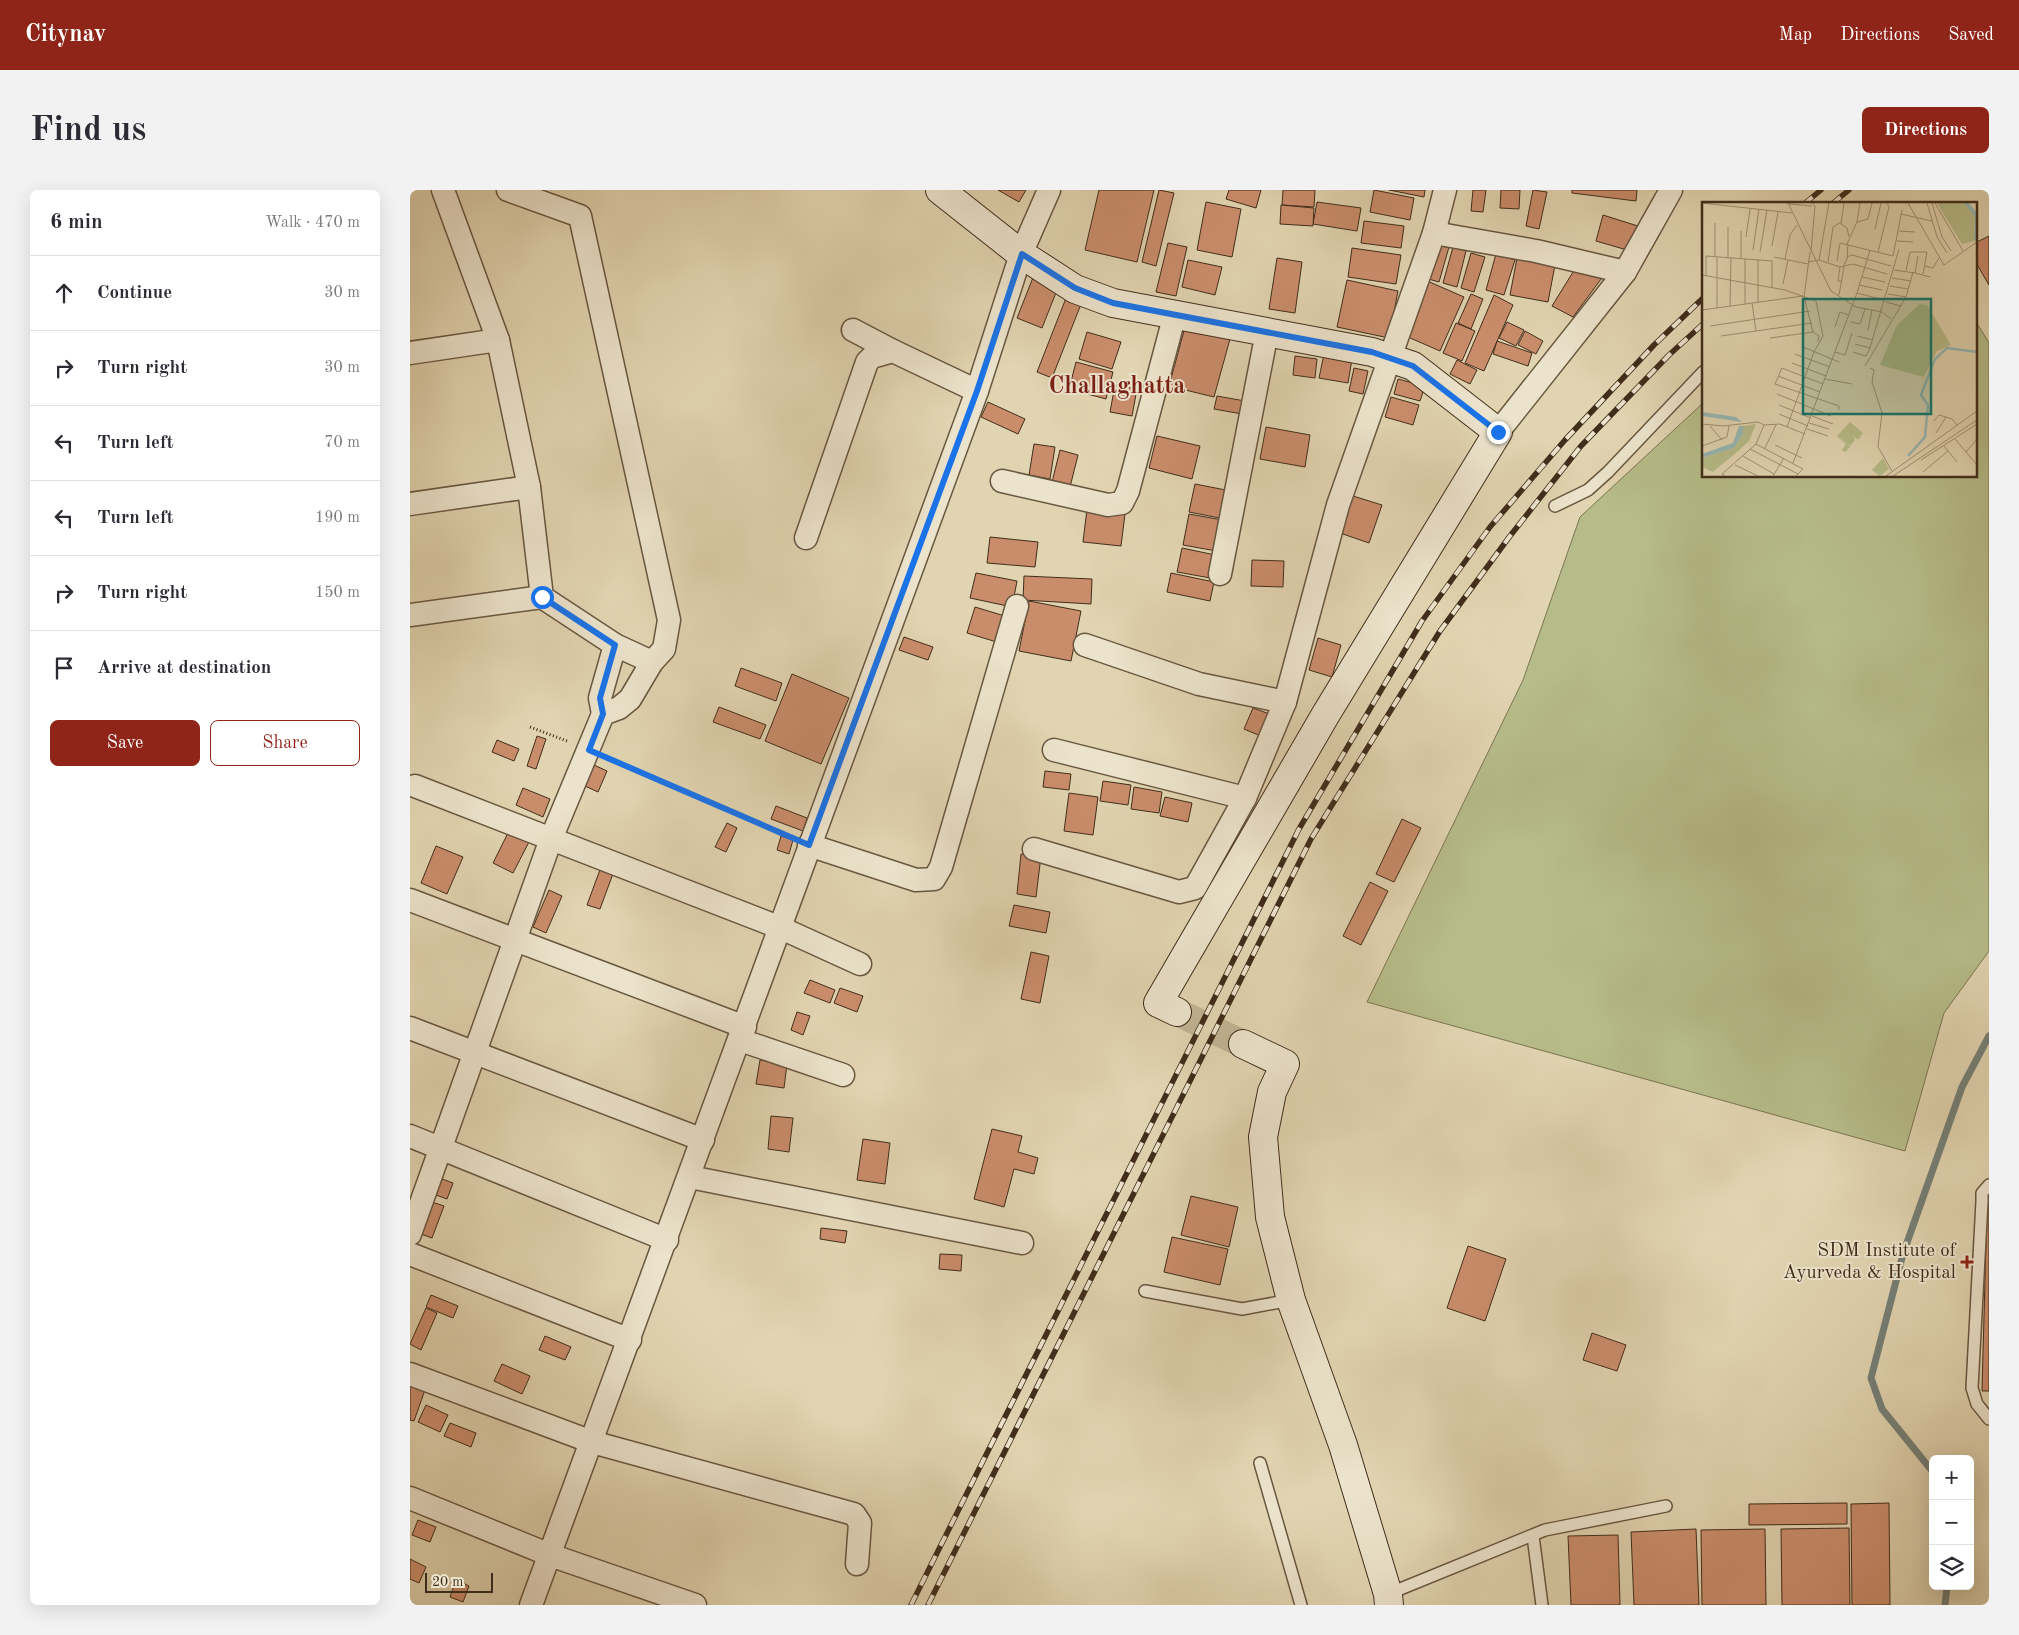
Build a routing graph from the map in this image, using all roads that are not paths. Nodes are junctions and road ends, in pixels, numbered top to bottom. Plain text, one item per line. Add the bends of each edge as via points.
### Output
1 (443, 190) edge
2 (508, 190) edge
3 (940, 190) edge
4 (1049, 190) edge
5 (1445, 190) edge
6 (1671, 190) edge
7 (1434, 233) junction
8 (1022, 254) junction
9 (1625, 272) junction
10 (1175, 314) junction
11 (853, 330) dead end
12 (1267, 332) junction
13 (498, 340) junction
14 (894, 351) junction
15 (410, 353) edge
16 (1391, 357) junction
17 (1702, 373) edge
18 (977, 391) junction
19 (1498, 432) junction
20 (1002, 481) dead end
21 (529, 487) junction
22 (410, 504) edge
23 (1555, 506) dead end
24 (806, 538) dead end
25 (1220, 574) dead end
26 (542, 597) junction
27 (1017, 606) dead end
28 (410, 615) edge
29 (615, 645) junction
30 (1085, 645) dead end
31 (652, 662) junction
32 (1285, 702) junction
33 (603, 714) junction
34 (1054, 750) dead end
35 (415, 786) dead end
36 (1246, 798) junction
37 (552, 839) junction
38 (809, 845) junction
39 (1034, 849) dead end
40 (410, 900) edge
41 (781, 928) junction
42 (515, 940) junction
43 (860, 964) dead end
44 (1177, 1012) tunnel mouth
45 (410, 1028) edge
46 (742, 1034) junction
47 (1243, 1044) tunnel mouth
48 (475, 1053) junction
49 (844, 1075) dead end
50 (410, 1136) edge
51 (703, 1140) junction
52 (441, 1148) junction
53 (690, 1177) junction
54 (1989, 1186) edge
55 (410, 1234) edge
56 (667, 1240) junction
57 (1022, 1243) dead end
58 (410, 1254) edge
59 (1145, 1291) dead end
60 (1291, 1300) junction
61 (630, 1340) junction
62 (410, 1374) edge
63 (1989, 1419) edge
64 (592, 1442) junction
65 (1260, 1463) dead end
66 (410, 1498) edge
67 (1666, 1506) dead end
68 (1533, 1536) junction
69 (550, 1555) junction
70 (857, 1564) dead end
71 (1388, 1600) edge
72 (532, 1605) edge
73 (695, 1605) edge
74 (1302, 1605) edge
75 (1542, 1605) edge

1 - 13 street
2 - 31 street via 580,216 669,620 664,649
3 - 8 street
4 - 8 street
5 - 7 street
6 - 9 street
7 - 9 street via 1536,251
7 - 16 street
8 - 10 street via 1095,297
8 - 18 street
9 - 19 street
10 - 12 street
10 - 20 street via 1128,491 1122,503 1108,505
11 - 14 street
12 - 16 street
12 - 25 street
13 - 15 street
13 - 21 street
14 - 18 street
14 - 24 street via 872,357 867,362
16 - 19 street via 1413,366
16 - 32 street via 1338,505
17 - 23 lane via 1608,472 1588,490
18 - 38 street
19 - 44 street via 1326,714 1158,1003
21 - 22 street
21 - 26 street
26 - 28 street
26 - 29 street
27 - 38 street via 941,867 934,879 916,880
29 - 31 street
29 - 33 street via 600,698
30 - 32 street via 1200,684
31 - 33 street via 630,699 620,708
32 - 36 street
33 - 37 street
34 - 36 street
35 - 37 street
36 - 39 street via 1195,888 1178,892
37 - 41 street
37 - 42 street
38 - 41 street
40 - 42 street
41 - 43 street
41 - 46 street
42 - 46 street
42 - 48 street
45 - 48 street
46 - 49 street
46 - 51 street
47 - 60 street via 1285,1064 1272,1092 1263,1136 1270,1218
48 - 51 street
48 - 52 street
50 - 52 street
51 - 53 street
52 - 55 street
52 - 56 street
53 - 56 street
53 - 57 street
54 - 63 lane via 1982,1193 1972,1388 1977,1404
56 - 61 street
58 - 61 street
59 - 60 lane via 1242,1309
60 - 71 street via 1342,1445
61 - 64 street
62 - 64 street
64 - 69 street
64 - 70 street via 854,1514 860,1523
65 - 74 lane
66 - 69 street
67 - 68 lane via 1545,1530
68 - 71 lane
68 - 75 lane
69 - 72 street
69 - 73 street

